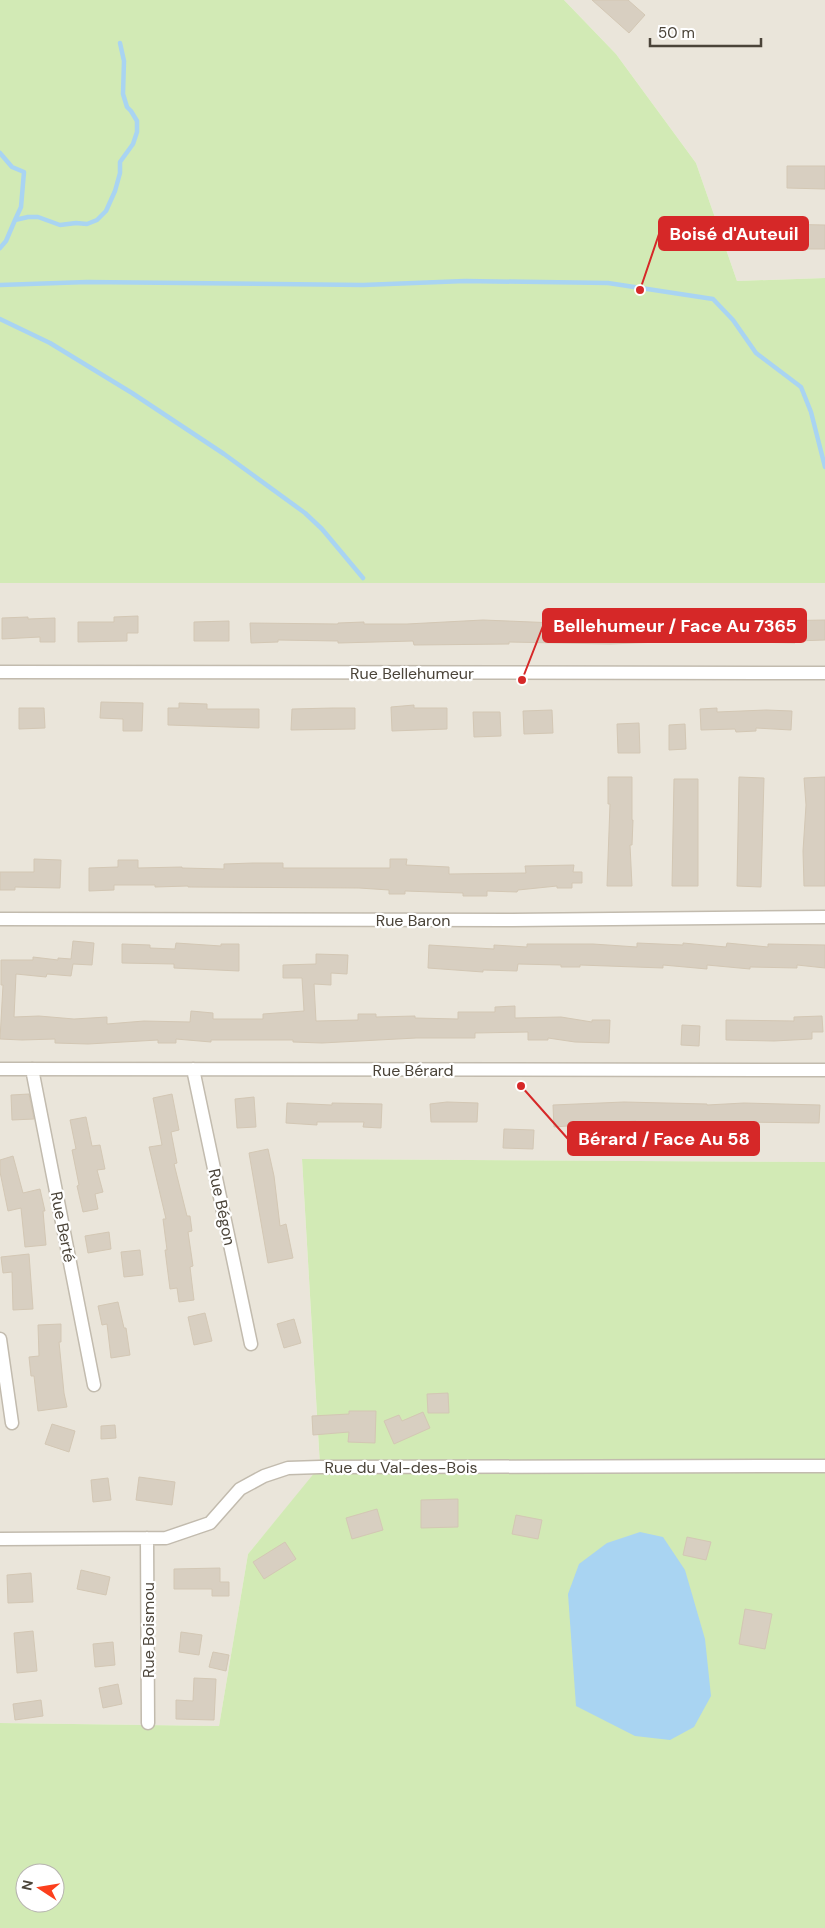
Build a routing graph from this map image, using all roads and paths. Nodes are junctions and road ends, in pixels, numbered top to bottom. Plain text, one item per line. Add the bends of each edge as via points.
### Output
1 (0, 672) edge
2 (825, 673) edge
3 (825, 918) edge
4 (0, 919) edge
5 (0, 1069) edge
6 (32, 1069) junction
7 (193, 1069) junction
8 (825, 1070) edge
9 (0, 1340) edge
10 (251, 1344) dead end
11 (94, 1385) dead end
12 (12, 1423) dead end
13 (825, 1466) edge
14 (147, 1538) junction
15 (0, 1539) edge
16 (148, 1722) dead end

1 - 2 street, Rue Bellehumeur
3 - 4 street, Rue Baron
5 - 6 street, Rue Bérard
6 - 7 street, Rue Bérard
6 - 11 street, Rue Berté
7 - 8 street, Rue Bérard
7 - 10 street, Rue Bégon
9 - 12 street
13 - 14 street, Rue du Val-des-Bois via 288,1468 240,1489 210,1523 166,1538
14 - 15 street, Rue du Val-des-Bois
14 - 16 street, Rue Boismou

